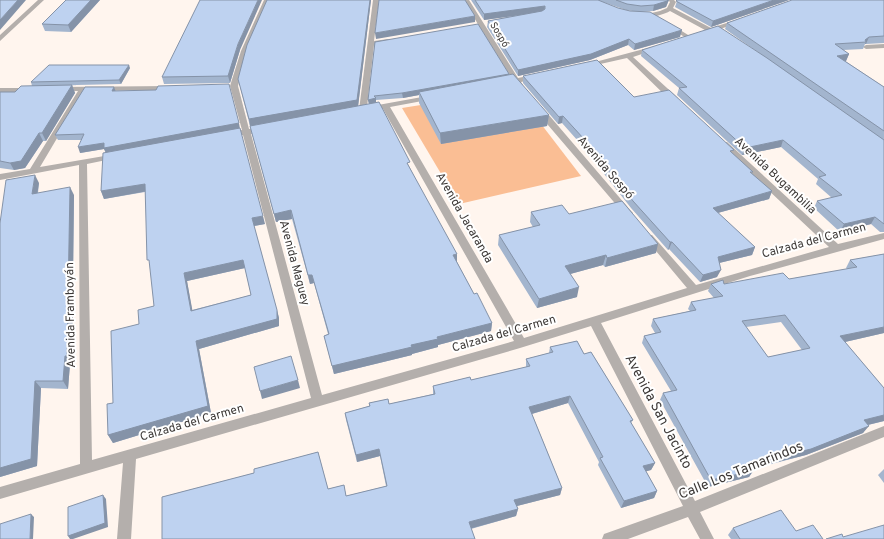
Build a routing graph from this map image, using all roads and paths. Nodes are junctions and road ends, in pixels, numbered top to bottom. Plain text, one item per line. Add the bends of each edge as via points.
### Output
1 (41, 0) edge
2 (267, 0) edge
3 (376, 0) edge
4 (466, 0) edge
5 (671, 0) edge
6 (670, 9) junction
7 (634, 16) edge
8 (747, 18) edge
9 (657, 19) junction
10 (489, 23) edge
11 (481, 24) junction
12 (474, 26) edge
13 (717, 31) junction
14 (0, 39) edge
15 (392, 40) edge
16 (370, 44) junction
17 (662, 46) edge
18 (884, 46) edge
19 (866, 47) edge
20 (628, 56) junction
21 (583, 66) edge
22 (545, 74) edge
23 (515, 81) junction
24 (500, 84) edge
25 (177, 88) edge
26 (83, 89) junction
27 (0, 90) edge
28 (38, 90) edge
29 (53, 90) edge
30 (525, 93) edge
31 (439, 96) edge
32 (680, 104) edge
33 (535, 105) edge
34 (385, 106) junction
35 (269, 128) edge
36 (246, 132) junction
37 (223, 136) edge
38 (714, 136) edge
39 (122, 155) edge
40 (83, 162) junction
41 (33, 171) junction
42 (0, 177) edge
43 (632, 217) edge
44 (642, 229) edge
45 (884, 236) edge
46 (835, 247) junction
47 (693, 289) junction
48 (594, 321) junction
49 (521, 343) junction
50 (317, 400) junction
51 (884, 431) edge
52 (130, 455) junction
53 (86, 467) junction
54 (0, 493) edge
55 (692, 509) junction
56 (124, 539) edge
57 (609, 539) edge
58 (707, 539) edge

1 - 14 street
2 - 36 street, Avenida Maguey via 230,86
3 - 16 street
4 - 11 street, Sospó
5 - 6 street via 673,2
6 - 9 street
6 - 13 street
7 - 9 street
8 - 13 street
9 - 13 street via 686,39
10 - 11 street
11 - 12 street
11 - 23 street, Sospó
15 - 16 street
16 - 34 street via 359,111
17 - 20 street
18 - 19 street
20 - 21 street
20 - 32 street
22 - 23 street
23 - 24 street
23 - 30 street
25 - 26 street
26 - 29 street
26 - 41 street
27 - 28 street
31 - 34 street
33 - 43 street, Avenida Sospó
34 - 49 street, Avenida Jacaranda
35 - 36 street
36 - 37 street
36 - 50 street, Avenida Maguey
38 - 46 street, Avenida Bugambilia
39 - 40 street
40 - 41 street
40 - 53 street, Avenida Framboyán
41 - 42 street
44 - 47 street
45 - 46 street, Calzada del Carmen
46 - 47 street, Calzada del Carmen
47 - 48 street, Calzada del Carmen
48 - 49 street, Calzada del Carmen
48 - 55 street, Avenida San Jacinto
49 - 50 street, Calzada del Carmen
50 - 52 street, Calzada del Carmen
51 - 55 street, Calle Los Tamarindos
52 - 53 street, Calzada del Carmen
52 - 56 street
53 - 54 street, Calzada del Carmen
55 - 57 street, Calle Los Tamarindos
55 - 58 street, Avenida San Jacinto

